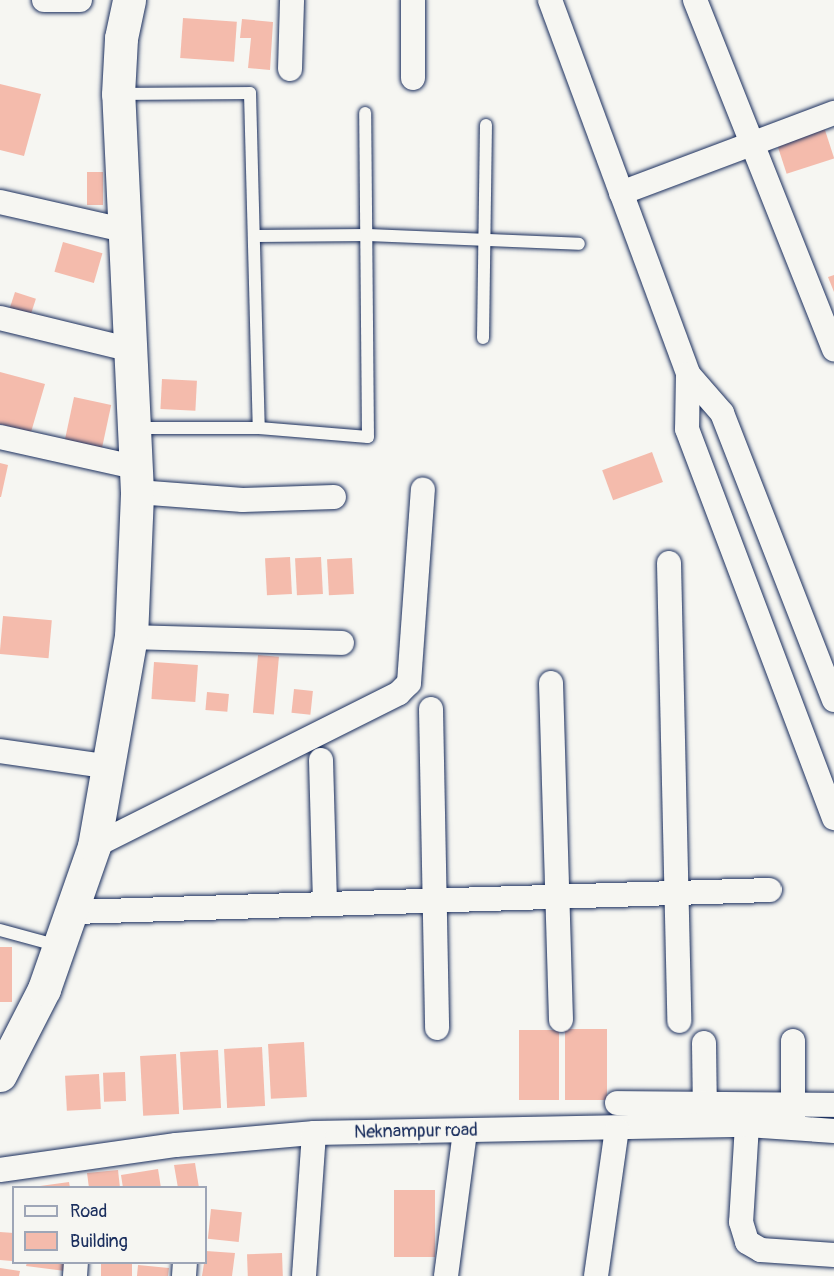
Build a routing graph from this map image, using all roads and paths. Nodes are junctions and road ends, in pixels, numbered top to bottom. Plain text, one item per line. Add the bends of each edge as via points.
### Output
1 (44, 0) edge
2 (80, 0) edge
3 (128, 0) edge
4 (292, 0) edge
5 (413, 0) edge
6 (550, 0) edge
7 (695, 0) edge
8 (290, 69) dead end
9 (413, 78) dead end
10 (118, 94) junction
11 (834, 112) edge
12 (365, 113) dead end
13 (486, 124) dead end
14 (750, 143) junction
15 (621, 193) junction
16 (0, 202) edge
17 (123, 230) junction
18 (256, 236) junction
19 (368, 236) junction
20 (482, 240) junction
21 (579, 243) dead end
22 (0, 318) edge
23 (483, 338) dead end
24 (128, 348) junction
25 (834, 348) edge
26 (688, 374) junction
27 (132, 428) junction
28 (259, 428) junction
29 (0, 438) edge
30 (136, 480) junction
31 (423, 490) dead end
32 (334, 497) dead end
33 (669, 563) dead end
34 (131, 637) junction
35 (342, 643) dead end
36 (551, 683) dead end
37 (834, 700) edge
38 (431, 709) dead end
39 (0, 751) edge
40 (321, 760) dead end
41 (111, 767) junction
42 (834, 818) edge
43 (94, 846) junction
44 (770, 890) dead end
45 (674, 892) junction
46 (559, 896) junction
47 (435, 900) junction
48 (325, 904) junction
49 (74, 912) junction
50 (0, 930) edge
51 (60, 946) junction
52 (561, 1020) dead end
53 (679, 1022) dead end
54 (437, 1028) dead end
55 (794, 1041) dead end
56 (704, 1043) dead end
57 (0, 1075) edge
58 (617, 1103) dead end
59 (834, 1105) edge
60 (705, 1115) junction
61 (793, 1116) junction
62 (747, 1125) junction
63 (617, 1129) junction
64 (465, 1131) junction
65 (834, 1131) edge
66 (314, 1133) junction
67 (0, 1170) edge
68 (834, 1255) edge
69 (303, 1276) edge
70 (446, 1276) edge
71 (596, 1276) edge

1 - 2 street
3 - 10 street
4 - 8 street
5 - 9 street
6 - 15 street
7 - 14 street
10 - 17 street
10 - 18 lane via 249,93
11 - 14 street
12 - 19 lane
13 - 20 lane
14 - 15 street
14 - 25 street
15 - 26 street
16 - 17 street
17 - 24 street
18 - 19 lane
18 - 28 lane
19 - 20 lane
19 - 28 lane via 368,437
20 - 21 lane
20 - 23 lane
22 - 24 street
24 - 27 street
26 - 37 street via 722,413
26 - 42 street via 687,429
27 - 28 lane
27 - 30 street
29 - 30 street
30 - 32 street via 243,500
30 - 34 street
31 - 43 street via 409,683 399,693
33 - 45 street
34 - 35 street
34 - 41 street
36 - 46 street
38 - 47 street
39 - 41 street
40 - 48 street
41 - 43 street
43 - 49 street
44 - 45 street
45 - 46 street
45 - 53 street
46 - 47 street
46 - 52 street
47 - 48 street
47 - 54 street
48 - 49 street
49 - 51 street
50 - 51 lane
51 - 57 street via 18,1047
55 - 61 street
56 - 60 street
58 - 60 street
59 - 61 street
60 - 61 street
60 - 62 street, Neknampur road
60 - 63 street, Neknampur road
61 - 62 street, Neknampur road
61 - 65 street, Neknampur road
62 - 68 street via 741,1222 747,1242 761,1250
63 - 64 street, Neknampur road
63 - 71 street
64 - 66 street, Neknampur road
64 - 70 street
66 - 67 street, Neknampur road via 176,1145
66 - 69 street

